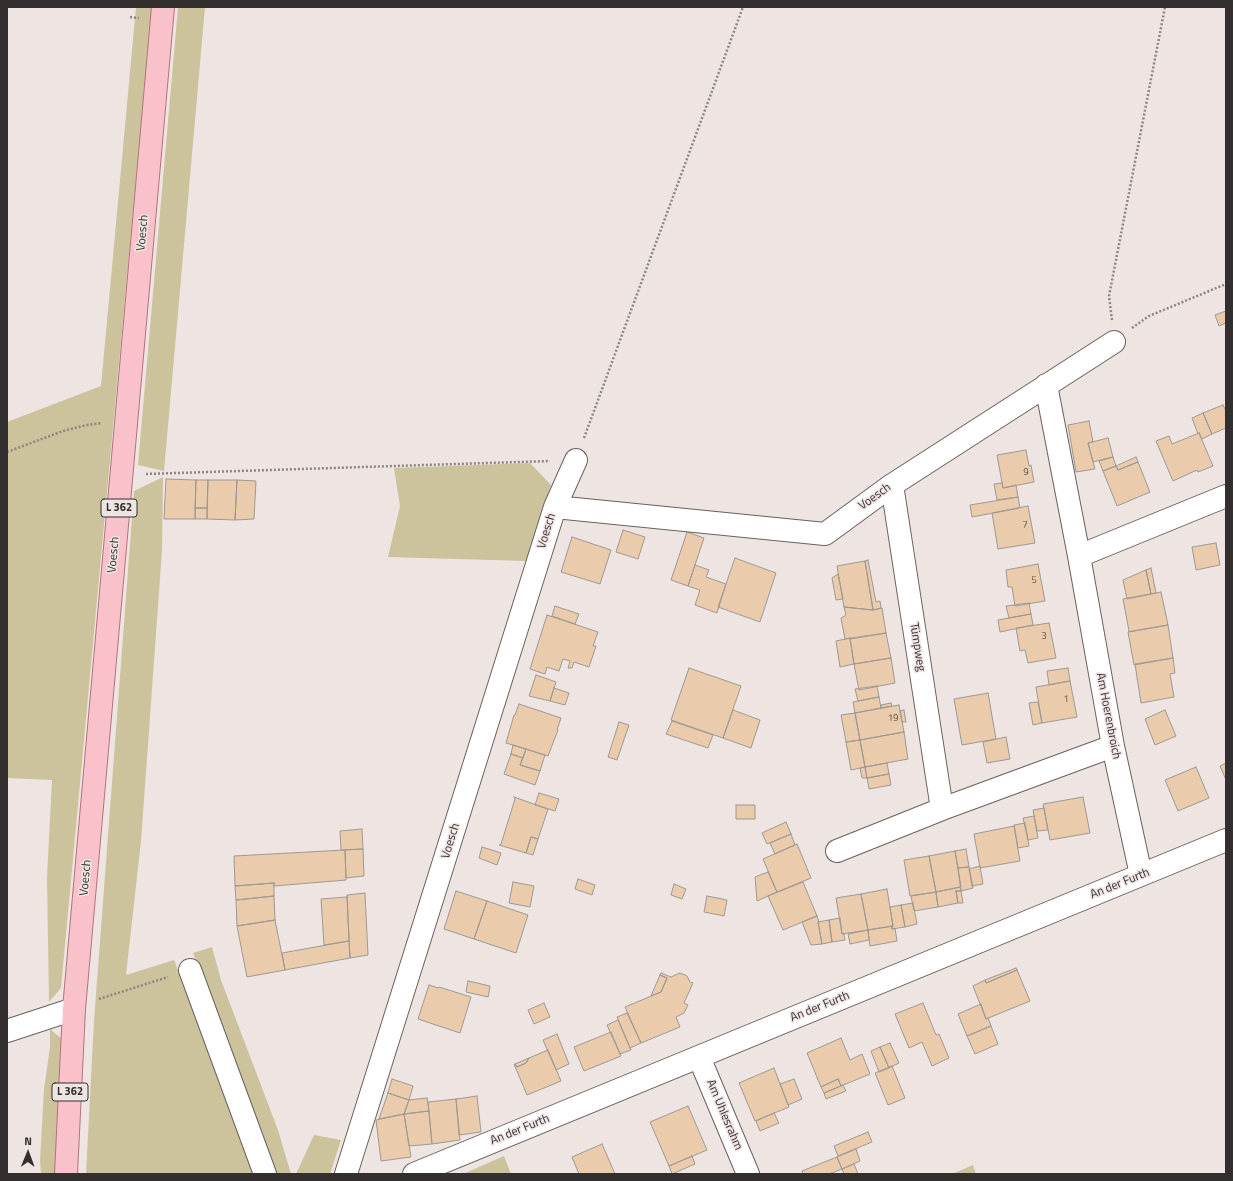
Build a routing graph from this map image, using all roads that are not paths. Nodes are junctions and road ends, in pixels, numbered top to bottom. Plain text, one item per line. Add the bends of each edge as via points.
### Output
1 (163, 7) edge
2 (1114, 342) road end
3 (1046, 385) junction
4 (576, 460) road end
5 (892, 485) junction
6 (1226, 496) edge
7 (555, 507) junction
8 (1079, 556) junction
9 (1113, 746) junction
10 (942, 809) junction
11 (1226, 840) edge
12 (837, 851) dead end
13 (1141, 875) junction
14 (190, 970) road end
15 (74, 1009) junction
16 (7, 1031) edge
17 (699, 1056) junction
18 (66, 1174) edge
19 (265, 1174) edge
20 (346, 1174) edge
21 (414, 1174) edge
22 (748, 1174) edge

1 - 15 main road, Voesch / L 362
2 - 3 street, Voesch
3 - 5 street, Voesch
3 - 8 street, Am Hoerenbroich
4 - 7 street, Voesch
5 - 7 street, Voesch via 825,534
5 - 10 street, Tümpweg
6 - 8 street
7 - 20 street, Voesch
8 - 9 street, Am Hoerenbroich
9 - 10 street
9 - 13 street, Am Hoerenbroich
10 - 12 street
11 - 13 street, An der Furth
13 - 17 street, An der Furth
14 - 19 street
15 - 16 street
15 - 18 main road, L 362
17 - 21 street, An der Furth
17 - 22 street, Am Uhlesrahm

